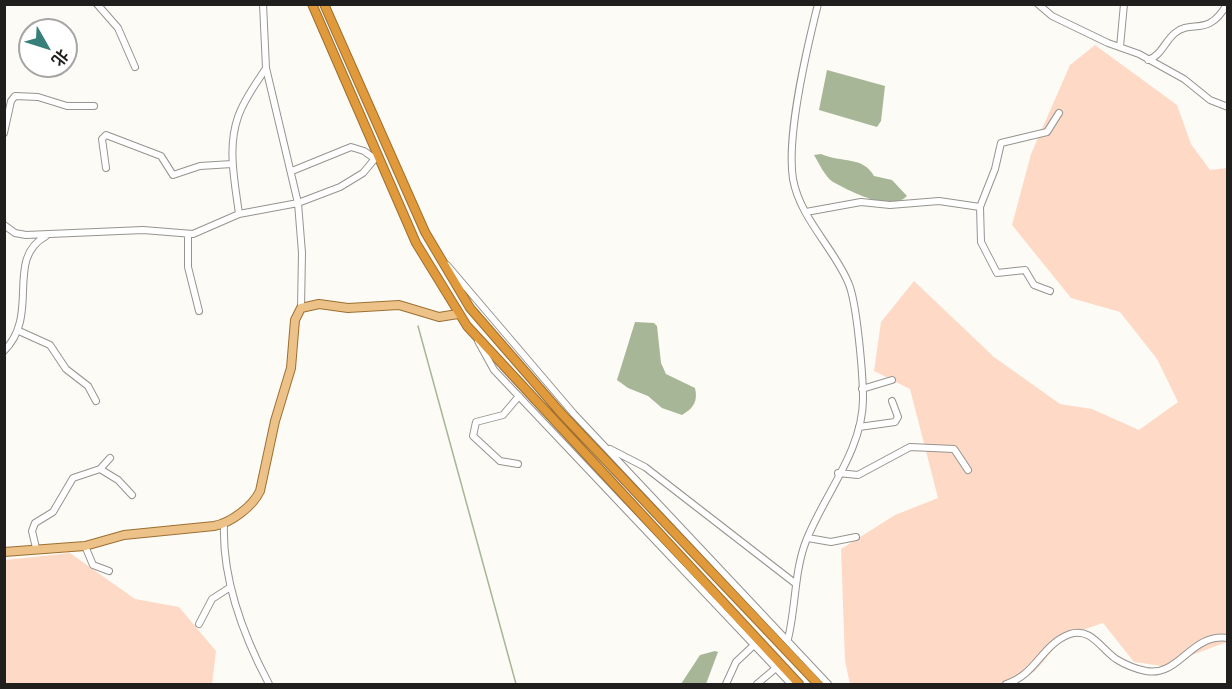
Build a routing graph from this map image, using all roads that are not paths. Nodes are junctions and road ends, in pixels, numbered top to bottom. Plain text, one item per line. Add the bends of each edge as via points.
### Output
1 (97, 4) edge
2 (263, 4) edge
3 (312, 4) edge
4 (324, 4) edge
5 (818, 4) edge
6 (1038, 4) edge
7 (1124, 4) edge
8 (1227, 4) edge
9 (1120, 47) junction
10 (1148, 60) junction
11 (135, 67) dead end
12 (266, 68) junction
13 (94, 106) dead end
14 (1226, 107) edge
15 (1059, 113) dead end
16 (1227, 114) edge
17 (5, 132) edge
18 (376, 157) junction
19 (232, 164) junction
20 (105, 168) dead end
21 (292, 171) junction
22 (298, 203) junction
23 (980, 207) junction
24 (806, 212) junction
25 (239, 214) junction
26 (4, 225) edge
27 (188, 235) junction
28 (46, 236) junction
29 (440, 258) junction
30 (1050, 291) dead end
31 (301, 308) junction
32 (199, 311) dead end
33 (458, 314) junction
34 (19, 331) junction
35 (478, 340) junction
36 (4, 351) edge
37 (892, 380) dead end
38 (862, 389) junction
39 (519, 396) junction
40 (96, 401) dead end
41 (892, 401) dead end
42 (859, 427) junction
43 (606, 447) junction
44 (110, 458) dead end
45 (518, 464) dead end
46 (100, 469) junction
47 (968, 471) dead end
48 (838, 473) junction
49 (132, 495) dead end
50 (224, 524) junction
51 (856, 537) dead end
52 (808, 538) junction
53 (86, 546) junction
54 (36, 548) junction
55 (4, 552) edge
56 (110, 571) dead end
57 (796, 584) junction
58 (229, 588) junction
59 (199, 624) dead end
60 (1227, 638) edge
61 (788, 639) junction
62 (754, 645) junction
63 (776, 668) junction
64 (269, 684) edge
65 (726, 684) edge
66 (757, 684) edge
67 (791, 684) edge
68 (799, 684) edge
69 (818, 684) edge
70 (828, 684) edge
71 (1006, 684) edge

1 - 11 street via 118,28
2 - 12 street
3 - 18 highway
4 - 29 highway via 379,132
5 - 24 street via 808,42 793,141 794,180
6 - 9 street via 1052,16
7 - 9 street
8 - 10 street via 1209,24 1175,33
9 - 10 street
10 - 14 street
12 - 19 street via 238,116
12 - 21 street
13 - 17 street via 67,106 38,97 15,96 10,101
14 - 16 street
15 - 23 street via 1047,132 1001,143
18 - 21 street via 351,147
18 - 22 street via 351,182
18 - 33 highway via 417,243
19 - 20 street via 200,166 173,175 162,156 106,135 102,139
19 - 25 street
21 - 22 street
22 - 25 street
22 - 31 street
23 - 24 street via 939,201 890,205 861,202
23 - 30 street via 981,242 994,270 1002,274 1025,270 1035,286
24 - 38 street via 851,289
25 - 27 street
26 - 28 street via 15,233
27 - 28 street via 143,230
27 - 32 street via 188,267
28 - 34 street via 35,242 26,257
29 - 43 street
29 - 69 highway via 488,330 561,413
31 - 33 main road via 319,304 348,308 399,305 439,317
31 - 50 main road via 295,320 291,368 260,491 255,500
33 - 35 highway
34 - 36 street
34 - 40 street via 50,345 66,369 88,386
35 - 39 street via 489,364
35 - 68 highway
37 - 38 street
38 - 42 street
39 - 45 street via 503,415 476,422 473,436 500,461
39 - 62 street
41 - 42 street via 895,422
42 - 48 street
43 - 57 street via 645,467
43 - 61 street
44 - 46 street
46 - 49 street
46 - 54 street via 73,478 53,512 34,523
47 - 48 street via 954,449 919,445 901,450 854,476
48 - 52 street
50 - 53 main road via 124,535
50 - 58 street via 223,551
51 - 52 street via 826,542
52 - 57 street
53 - 54 main road
53 - 56 street via 93,565
54 - 55 main road
57 - 61 street
58 - 59 street via 212,599
58 - 64 street
60 - 71 street via 1203,640 1166,668 1146,671 1117,660 1088,635 1071,634 1051,646 1027,675
61 - 70 street
62 - 63 street
62 - 65 street via 736,662
63 - 66 street
63 - 67 street

